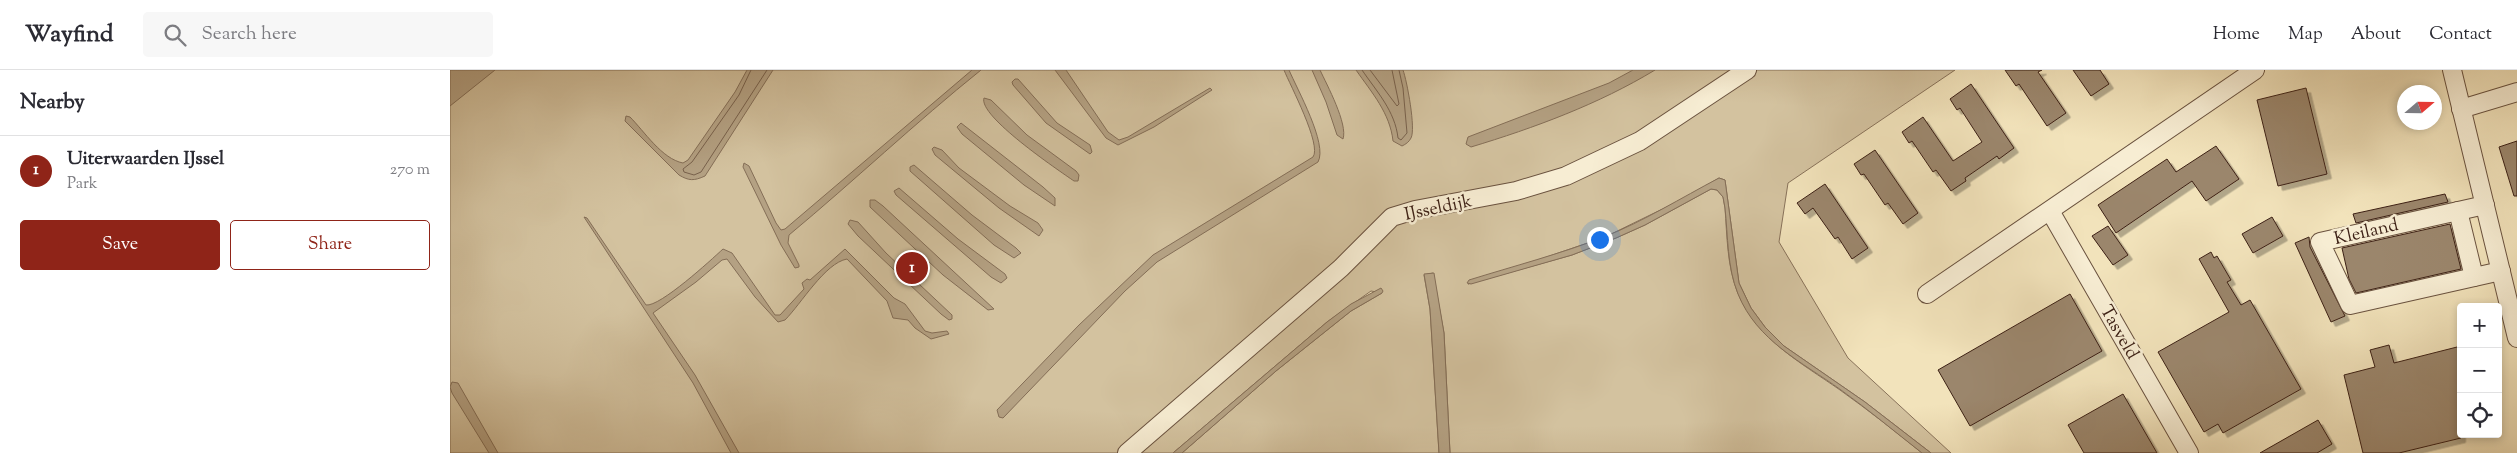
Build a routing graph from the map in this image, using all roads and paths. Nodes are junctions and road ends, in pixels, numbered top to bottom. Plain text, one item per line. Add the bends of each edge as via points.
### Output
1 (1747, 70) edge
2 (2255, 70) edge
3 (2452, 70) edge
4 (2517, 92) edge
5 (2462, 109) junction
6 (2485, 205) junction
7 (2050, 211) junction
8 (2458, 211) junction
9 (2501, 271) junction
10 (2474, 277) junction
11 (1927, 294) dead end
12 (2517, 338) edge
13 (1127, 453) edge
14 (2189, 453) edge

1 - 13 street, IJsseldijk via 1640,141 1566,176 1516,192 1392,217 1341,268
2 - 7 street
3 - 5 street
4 - 5 street
5 - 6 street
6 - 8 street, Kleiland
6 - 9 street
7 - 11 street
7 - 14 street, Tasveld
8 - 10 street
8 - 10 street, Kleiland via 2320,242 2350,305
9 - 10 street, Kleiland
9 - 12 street

